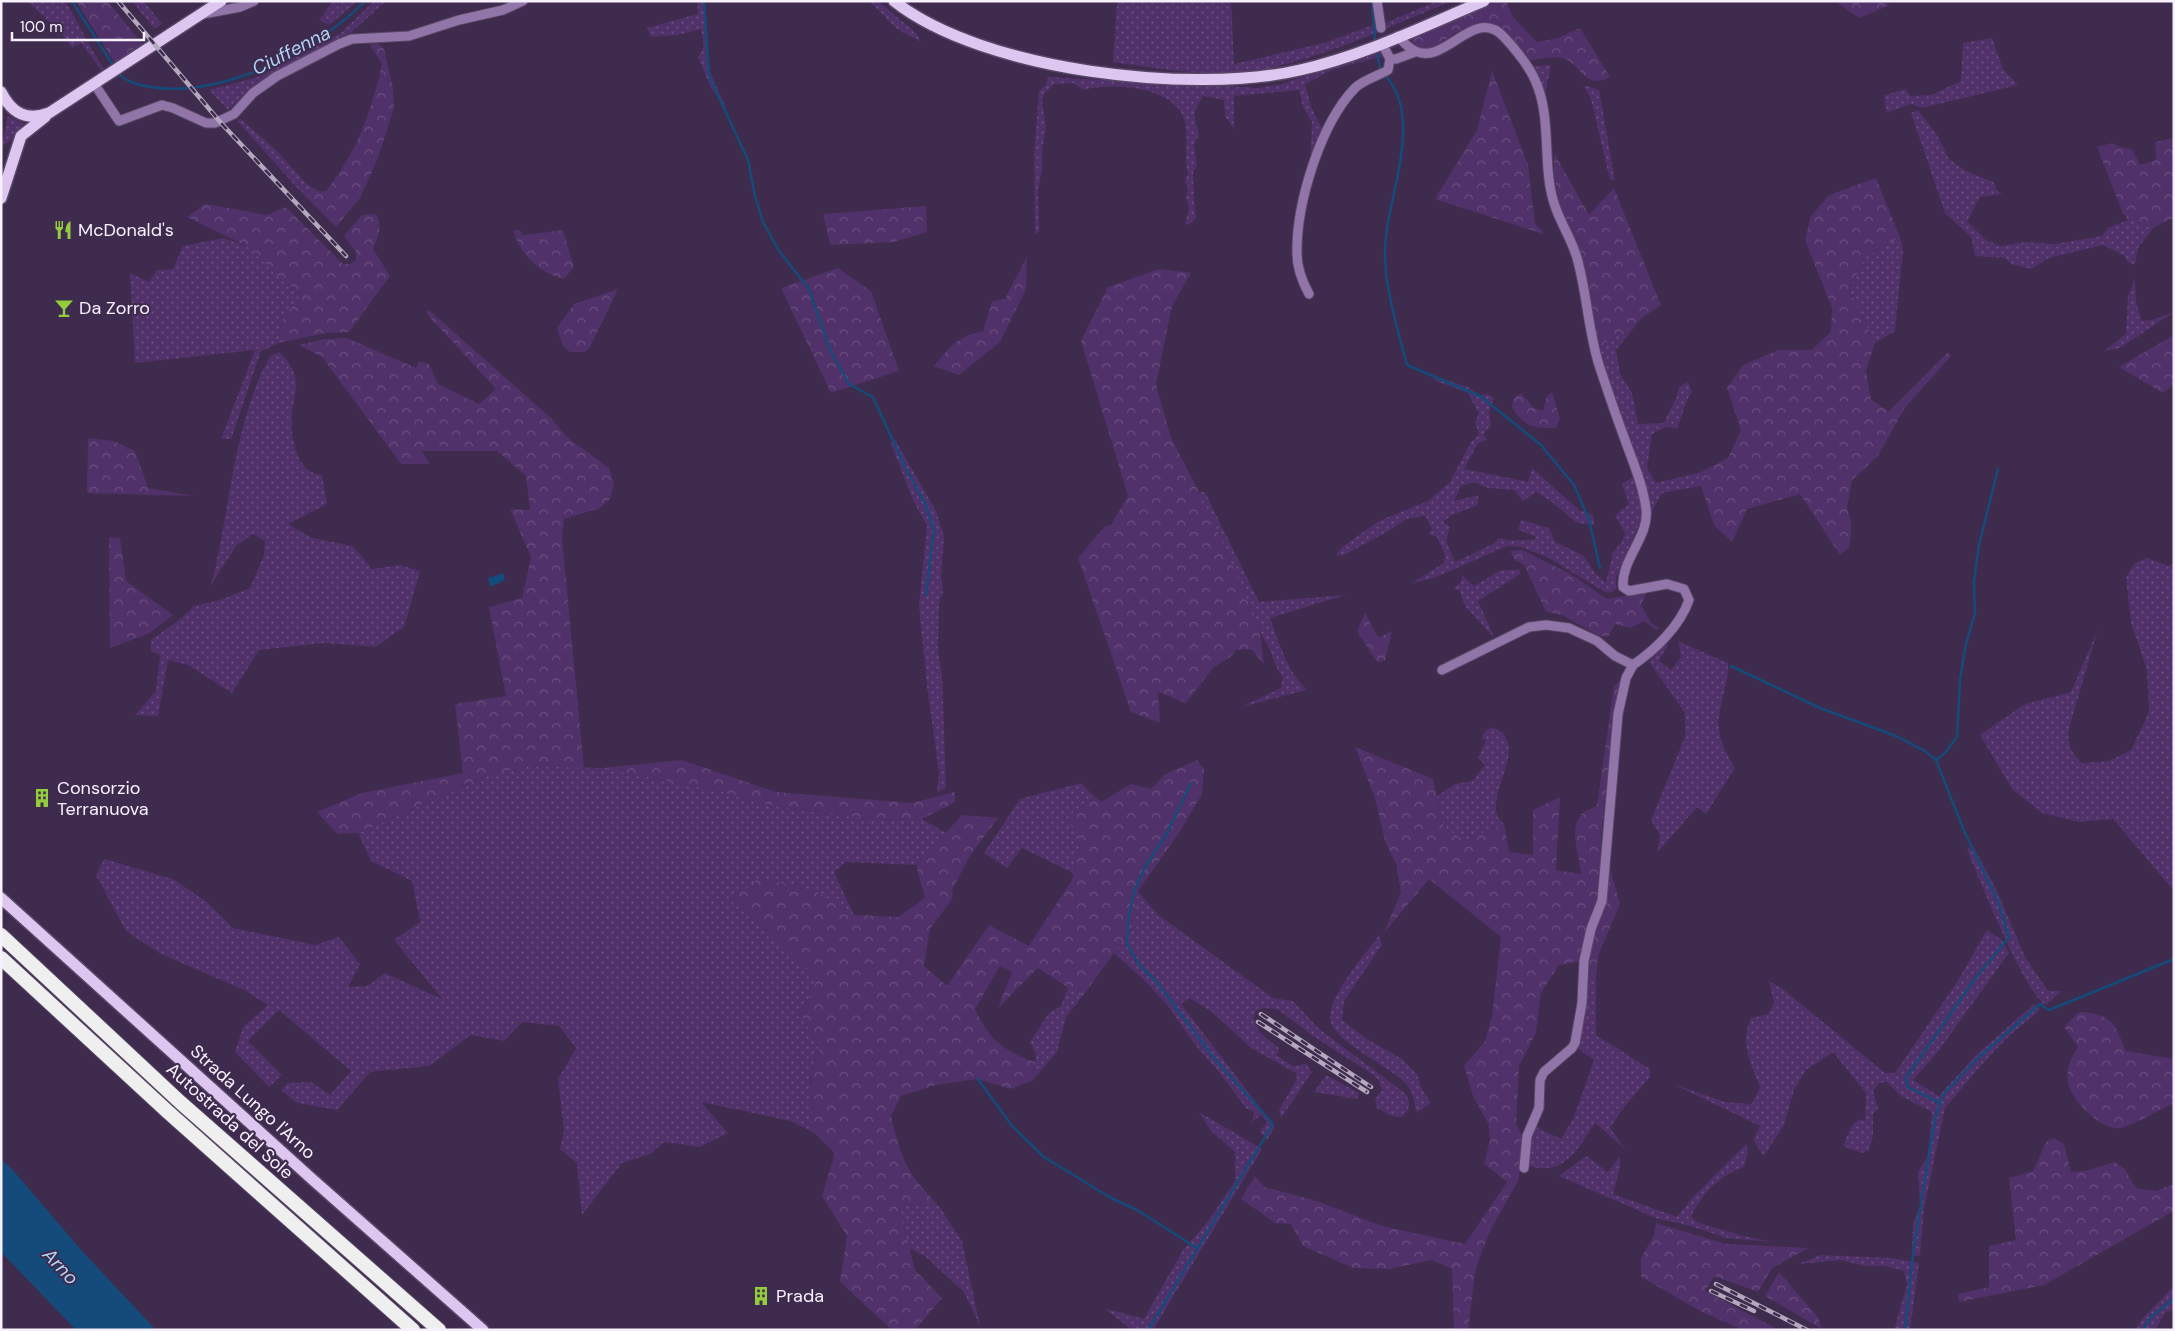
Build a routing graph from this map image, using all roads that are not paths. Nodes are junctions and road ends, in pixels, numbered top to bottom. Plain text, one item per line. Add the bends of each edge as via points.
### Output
1 (221, 1) edge
2 (254, 1) edge
3 (523, 1) edge
4 (894, 1) edge
5 (1377, 1) edge
6 (1484, 1) edge
7 (202, 14) junction
8 (1381, 28) dead end
9 (1398, 36) junction
10 (1385, 48) dead end
11 (1415, 52) junction
12 (1390, 59) junction
13 (95, 85) junction
14 (1, 92) edge
15 (49, 113) junction
16 (1, 198) edge
17 (1309, 294) dead end
18 (1633, 665) junction
19 (1442, 670) dead end
20 (1, 898) edge
21 (1, 935) edge
22 (1, 958) edge
23 (1524, 1168) dead end
24 (413, 1330) edge
25 (439, 1330) edge
26 (482, 1330) edge

1 - 7 main road
2 - 7 street via 240,8
3 - 13 street via 503,10 409,36 352,38 277,76 234,114 214,123 206,123 162,105 119,121
4 - 9 main road via 936,26 999,51 1067,66 1168,79 1222,80 1276,75 1319,66
5 - 8 street
6 - 9 main road
7 - 13 main road
9 - 11 street
10 - 12 street
11 - 12 street
11 - 18 street via 1441,49 1468,32 1488,28 1502,35 1535,79 1542,102 1554,206 1578,258 1598,361 1641,482 1647,511 1641,535 1628,558 1623,587 1628,592 1667,584 1684,589 1689,600 1685,611 1664,637 1649,654
12 - 17 street via 1388,70 1356,86 1342,102 1328,128 1304,193 1296,256 1300,278
13 - 15 main road
14 - 15 main road via 7,104 20,114 37,117
15 - 16 main road via 21,136
18 - 19 street via 1569,628 1546,625 1529,627
18 - 23 street via 1626,678 1618,714 1602,901 1584,961 1582,1003 1575,1043 1544,1072 1540,1080 1539,1108 1527,1136
20 - 26 main road, Strada Lungo l'Arno
21 - 25 highway, Autostrada del Sole via 180,1102
22 - 24 highway, Autostrada del Sole via 153,1099

